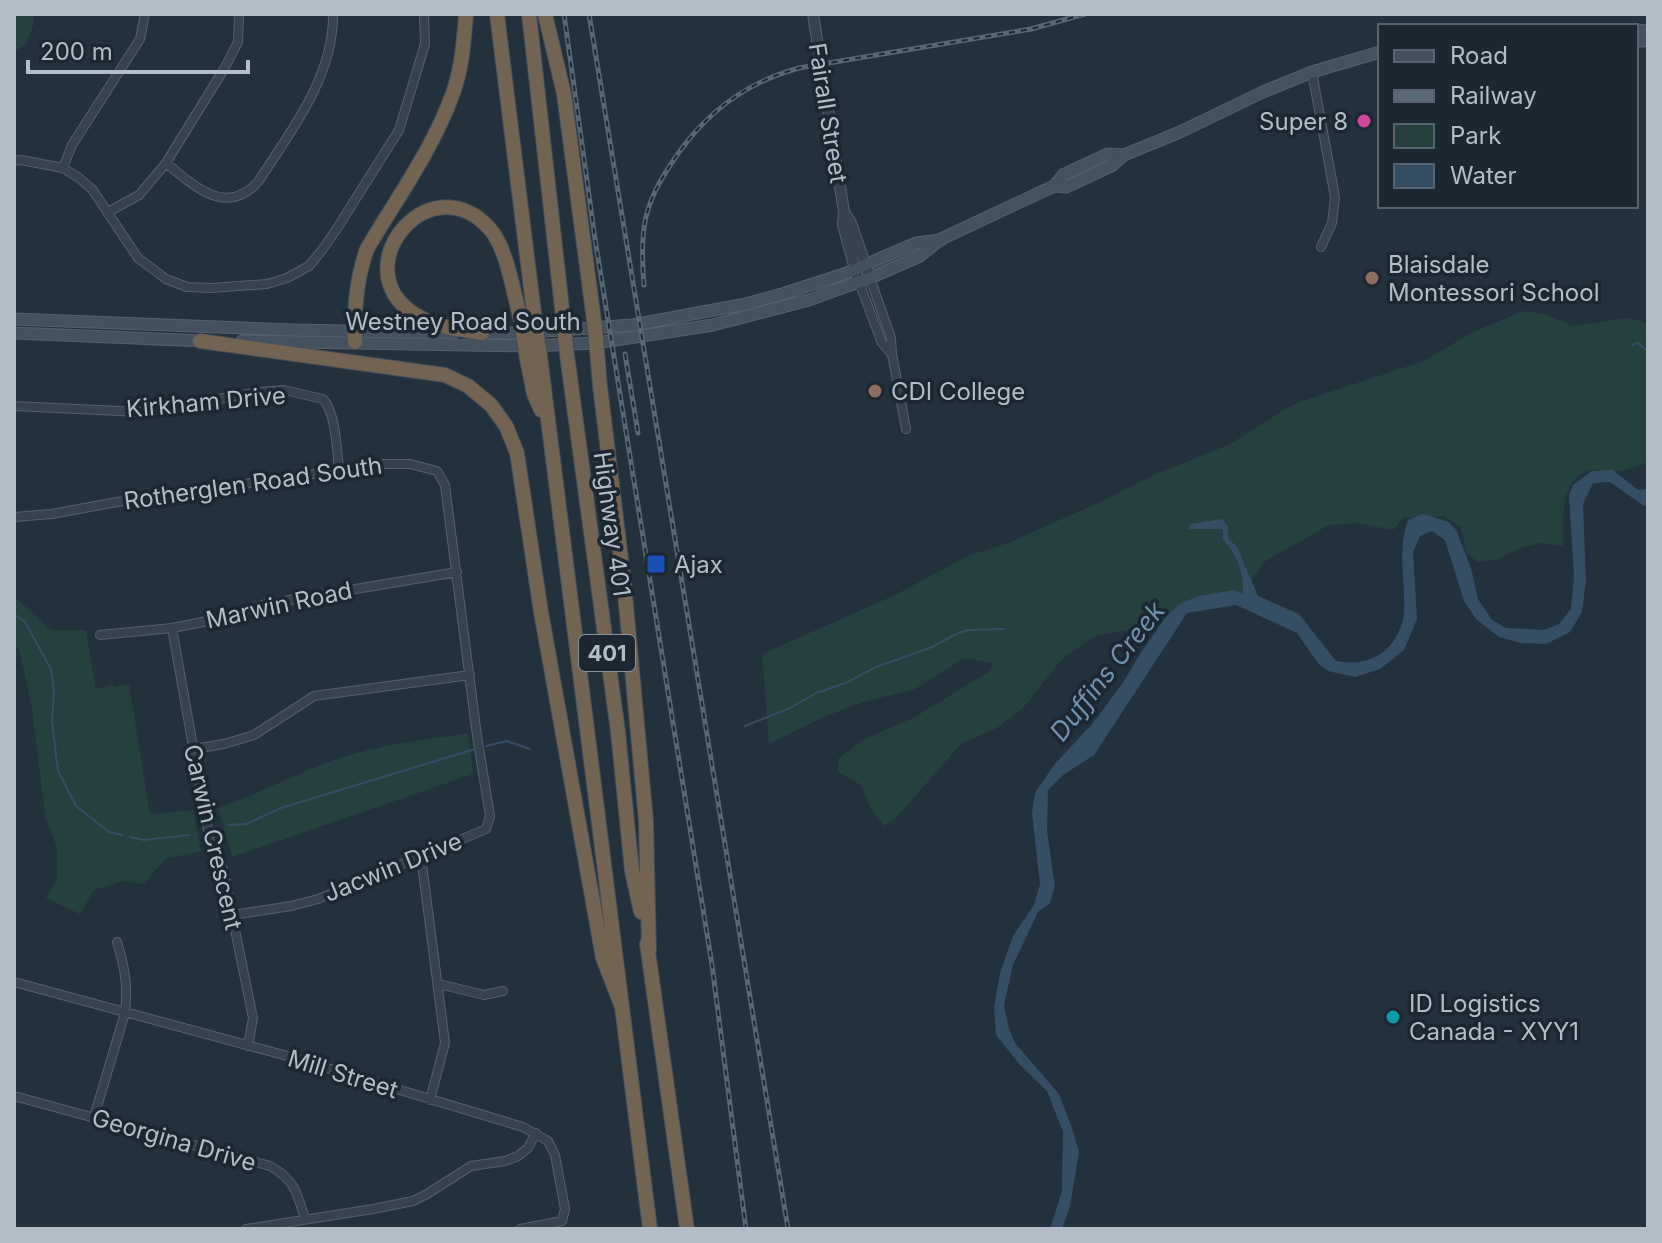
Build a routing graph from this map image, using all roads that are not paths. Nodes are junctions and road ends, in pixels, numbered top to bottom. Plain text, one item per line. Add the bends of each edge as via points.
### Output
1 (145, 14) edge
2 (239, 14) edge
3 (333, 14) edge
4 (424, 14) edge
5 (466, 14) edge
6 (497, 14) edge
7 (529, 14) edge
8 (545, 14) edge
9 (813, 14) edge
10 (1378, 53) edge
11 (1312, 72) junction
12 (14, 161) edge
13 (166, 163) junction
14 (63, 168) junction
15 (108, 212) junction
16 (941, 239) junction
17 (1321, 247) dead end
18 (861, 267) junction
19 (865, 280) junction
20 (14, 319) edge
21 (528, 321) junction
22 (14, 333) edge
23 (482, 333) junction
24 (355, 336) junction
25 (595, 336) junction
26 (200, 341) junction
27 (14, 406) edge
28 (906, 429) dead end
29 (339, 471) junction
30 (14, 517) edge
31 (457, 572) junction
32 (172, 628) junction
33 (100, 635) dead end
34 (470, 675) junction
35 (193, 749) junction
36 (421, 856) junction
37 (233, 915) junction
38 (117, 942) dead end
39 (649, 950) junction
40 (14, 982) edge
41 (439, 984) junction
42 (503, 991) dead end
43 (622, 1007) junction
44 (125, 1013) junction
45 (248, 1046) junction
46 (14, 1096) edge
47 (430, 1100) junction
48 (94, 1117) junction
49 (536, 1133) junction
50 (305, 1219) junction
51 (246, 1229) edge
52 (520, 1229) edge
53 (650, 1229) edge
54 (687, 1229) edge

1 - 14 street via 140,39 72,145
2 - 13 street via 238,42
3 - 13 street via 330,44 309,101 247,194 220,199
4 - 15 street via 425,44 399,130 309,266 267,284 187,287 138,258
5 - 24 highway via 454,90 437,131 361,265
6 - 21 highway, 401
7 - 39 highway, Highway 401 / 401, bridge via 632,871
8 - 25 highway via 564,94
9 - 18 street, Fairall Street via 844,212
10 - 11 main road, Westney Road South
11 - 16 main road, Westney Road South via 1124,155 1108,154 1063,175 1054,186
11 - 17 street via 1335,197 1332,223
12 - 14 street
13 - 15 street via 139,195
14 - 15 street via 92,189
16 - 18 main road, Westney Road South via 916,243
16 - 19 main road, Westney Road South via 920,256
18 - 19 street, Fairall Street
18 - 25 main road, Westney Road South via 746,304
19 - 25 main road, Westney Road South via 809,300 682,331
19 - 28 street via 882,343 892,354
20 - 24 main road, Westney Road South
21 - 23 highway via 491,230 457,208 421,214 398,233 390,249 394,293 426,321
21 - 43 highway, 401, bridge via 548,429
22 - 26 main road, Westney Road South
23 - 24 main road, Westney Road South
23 - 25 main road, Westney Road South
24 - 25 main road, Westney Road South via 509,347
24 - 26 main road, Westney Road South
25 - 39 highway via 646,821
26 - 43 highway via 445,375 491,405 506,426 517,453 603,958
27 - 29 street, Kirkham Drive via 140,412 284,390 327,401
29 - 30 street, Rotherglen Road South
29 - 31 street, Rotherglen Road South via 410,464 437,471 445,485
31 - 32 street, Marwin Road via 266,604
31 - 34 street, Jacwin Drive
32 - 33 street, Marwin Road
32 - 35 street, Carwin Crescent
34 - 35 street via 314,696 254,735
34 - 36 street, Jacwin Drive via 490,816 486,829
35 - 37 street, Carwin Crescent via 210,842 222,866
36 - 37 street, Jacwin Drive via 318,899
36 - 41 street
37 - 45 street, Carwin Crescent via 253,1018
38 - 44 street via 124,963
39 - 54 highway, Highway 401 / 401
40 - 44 street, Mill Street
41 - 42 street via 484,995
41 - 47 street via 445,1043
43 - 53 highway, 401
44 - 45 street, Mill Street
44 - 48 street
45 - 47 street, Mill Street
46 - 48 street, Georgina Drive
47 - 49 street, Mill Street
48 - 50 street, Georgina Drive via 270,1166 285,1174 298,1192
49 - 50 street via 518,1156 471,1166 413,1201
49 - 52 street via 555,1155 565,1209 562,1221
50 - 51 street

